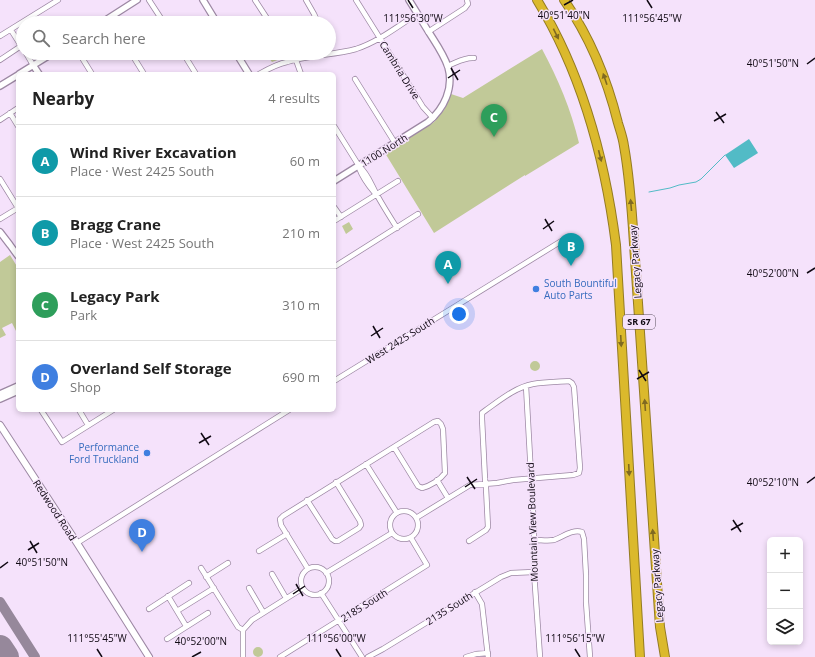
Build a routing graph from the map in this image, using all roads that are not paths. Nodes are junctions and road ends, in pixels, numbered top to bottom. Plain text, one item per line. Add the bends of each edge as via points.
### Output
1 (58, 0) edge
2 (137, 0) edge
3 (149, 0) edge
4 (203, 0) edge
5 (255, 0) edge
6 (306, 0) edge
7 (356, 0) edge
8 (408, 0) edge
9 (537, 0) edge
10 (564, 0) edge
11 (467, 2) edge
12 (417, 14) junction
13 (33, 16) edge
14 (115, 16) edge
15 (159, 16) edge
16 (213, 16) edge
17 (265, 16) edge
18 (315, 16) edge
19 (16, 27) edge
20 (11, 30) junction
21 (428, 32) junction
22 (0, 36) edge
23 (16, 38) edge
24 (380, 38) junction
25 (16, 51) edge
26 (336, 53) edge
27 (474, 58) dead end
28 (0, 60) edge
29 (30, 60) edge
30 (41, 60) edge
31 (83, 60) edge
32 (135, 60) edge
33 (187, 60) edge
34 (240, 60) edge
35 (296, 60) joint
36 (33, 65) junction
37 (447, 66) junction
38 (21, 72) edge
39 (38, 72) edge
40 (91, 72) edge
41 (143, 72) edge
42 (195, 72) edge
43 (248, 72) edge
44 (263, 72) edge
45 (300, 72) edge
46 (16, 75) edge
47 (355, 79) dead end
48 (0, 86) edge
49 (16, 109) edge
50 (10, 113) junction
51 (433, 118) junction
52 (0, 120) edge
53 (16, 123) edge
54 (336, 129) edge
55 (395, 143) junction
56 (359, 166) junction
57 (0, 179) edge
58 (336, 180) edge
59 (398, 181) dead end
60 (377, 194) junction
61 (16, 205) edge
62 (16, 209) edge
63 (418, 214) dead end
64 (0, 219) edge
65 (337, 219) edge
66 (397, 228) junction
67 (0, 232) edge
68 (568, 237) dead end
69 (16, 253) edge
70 (336, 266) edge
71 (336, 380) edge
72 (526, 386) junction
73 (16, 387) edge
74 (16, 392) edge
75 (0, 394) edge
76 (0, 400) edge
77 (42, 412) edge
78 (80, 412) edge
79 (108, 412) edge
80 (286, 412) edge
81 (0, 425) edge
82 (88, 425) junction
83 (394, 447) junction
84 (366, 464) junction
85 (531, 478) junction
86 (437, 480) junction
87 (336, 482) junction
88 (485, 483) junction
89 (448, 498) junction
90 (307, 500) junction
91 (397, 513) junction
92 (416, 518) junction
93 (392, 533) junction
94 (287, 534) junction
95 (411, 538) junction
96 (535, 540) junction
97 (469, 541) dead end
98 (77, 543) junction
99 (259, 552) dead end
100 (228, 563) dead end
101 (201, 568) dead end
102 (308, 569) junction
103 (534, 572) junction
104 (326, 573) junction
105 (272, 574) dead end
106 (206, 577) junction
107 (189, 583) dead end
108 (214, 588) junction
109 (249, 588) dead end
110 (303, 588) junction
111 (475, 592) junction
112 (321, 593) junction
113 (168, 596) junction
114 (286, 598) junction
115 (149, 608) dead end
116 (177, 611) junction
117 (263, 612) junction
118 (208, 613) dead end
119 (339, 621) junction
120 (186, 626) junction
121 (243, 630) junction
122 (167, 638) dead end
123 (488, 655) edge
124 (149, 657) edge
125 (243, 657) edge
126 (280, 657) edge
127 (362, 657) edge
128 (368, 657) edge
129 (466, 657) edge
130 (540, 657) edge
131 (590, 657) edge
132 (640, 657) edge
133 (665, 657) edge

1 - 13 street
2 - 14 street
3 - 15 street
4 - 16 street
5 - 17 street
6 - 18 street
7 - 24 street, Cambria Drive
8 - 12 street
9 -> 132 highway, Legacy Parkway / SR 67 via 572,68 592,124 609,197 616,245
133 -> 10 highway, Legacy Parkway / SR 67 via 659,620 634,244 624,146 602,70 587,38
11 - 21 street via 463,10
12 - 21 street
12 - 24 street
19 - 20 street
20 - 22 street
20 - 23 street
21 - 37 street
24 - 26 street via 358,48
24 - 51 street, Cambria Drive via 423,107
25 - 28 street
27 - 37 street
29 - 36 street
30 - 36 street
31 - 40 street
32 - 41 street
33 - 42 street
34 - 43 street
35 - 44 street via 276,65
35 - 45 street
36 - 38 street
36 - 39 street
37 - 51 street via 450,84 447,96
46 - 48 street
47 - 55 street
49 - 50 street
50 - 52 street
50 - 53 street
51 - 55 street, 1100 North
54 - 56 street
55 - 56 street, 1100 North
56 - 58 street, 1100 North
56 - 60 street
57 - 61 street
59 - 60 street
60 - 65 street
60 - 66 street
62 - 64 street
63 - 66 street
66 - 70 street
67 - 69 street
68 - 71 street, West 2425 South
72 - 85 street, Mountain View Boulevard
72 - 85 street via 568,382 574,387 580,468 579,473 573,475
72 - 88 street via 517,389 482,413
73 - 75 street
74 - 76 street
77 - 82 street via 62,442
78 - 82 street
79 - 82 street
80 - 98 street
81 - 98 main road, Redwood Road
83 - 84 street
83 - 86 street via 418,486 426,487
83 - 86 street via 434,422 442,424 445,473
84 - 87 street
84 - 91 street
85 - 88 street
85 - 96 street, Mountain View Boulevard
86 - 89 street
87 - 90 street
87 - 90 street via 360,521 359,528 335,541
88 - 89 street via 470,485
88 - 97 street via 488,527
89 - 92 street
90 - 94 street via 280,519
91 - 92 street via 407,512
91 - 93 street via 390,522
92 - 95 street via 418,528
93 - 95 street via 401,539
93 - 104 street
94 - 99 street
94 - 102 street
95 - 119 street, 2185 South via 427,565
96 - 103 street, Mountain View Boulevard
96 - 131 street via 551,540 571,532 582,532
98 - 124 main road, Redwood Road
100 - 106 street
101 - 106 street
102 - 104 street via 318,567
102 - 110 street via 301,577
103 - 111 street, 2135 South via 504,575
103 - 130 street, Mountain View Boulevard
104 - 112 street via 327,586
105 - 114 street
106 - 108 street
107 - 113 street
108 - 116 street
108 - 121 street via 238,627
109 - 117 street
110 - 112 street via 311,594
110 - 114 street
111 - 123 street via 482,604
111 - 128 street, 2135 South
112 - 119 street
113 - 115 street
113 - 116 street
114 - 117 street
116 - 120 street
117 - 121 street
118 - 120 street
119 - 126 street, 2185 South
119 - 127 street
120 - 122 street
121 - 125 street
123 - 129 street via 476,654

